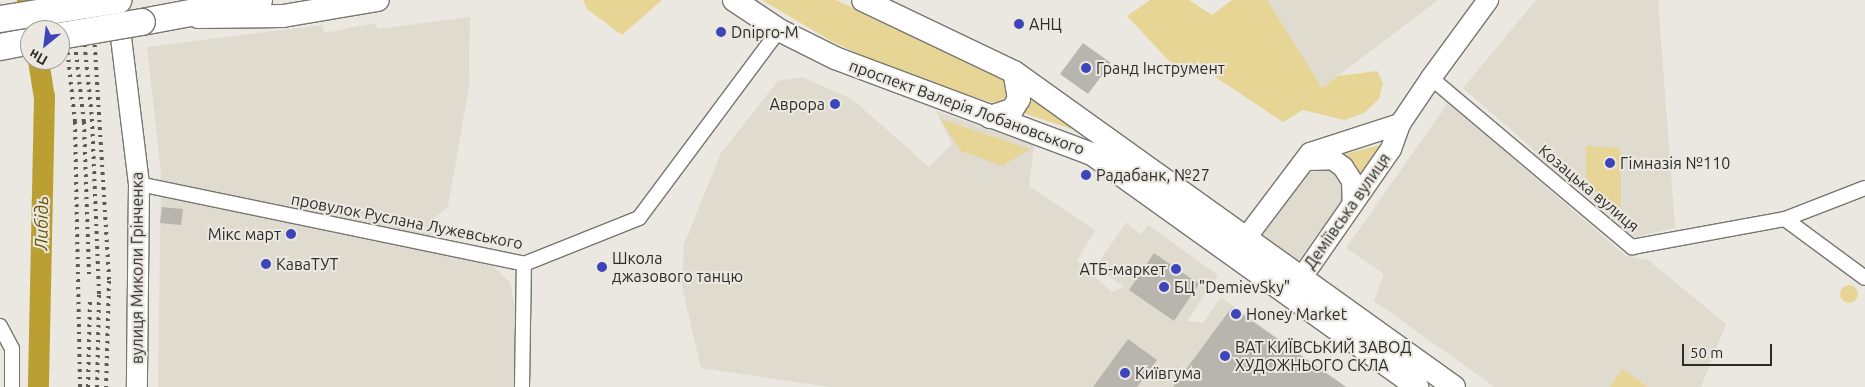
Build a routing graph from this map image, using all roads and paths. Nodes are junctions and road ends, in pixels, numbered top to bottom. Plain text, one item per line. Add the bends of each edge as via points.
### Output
1 (117, 0) edge
2 (259, 0) edge
3 (378, 0) edge
4 (734, 0) edge
5 (863, 0) edge
6 (1488, 0) edge
7 (182, 14) junction
8 (0, 19) edge
9 (779, 30) junction
10 (70, 34) edge
11 (20, 43) edge
12 (0, 47) edge
13 (1014, 72) junction
14 (1431, 78) junction
15 (990, 117) junction
16 (1400, 124) junction
17 (1299, 162) junction
18 (139, 184) junction
19 (1865, 188) edge
20 (1353, 204) junction
21 (1785, 219) junction
22 (1239, 248) junction
23 (524, 264) junction
24 (1865, 278) edge
25 (1294, 288) junction
26 (0, 326) edge
27 (12, 387) edge
28 (137, 387) edge
29 (522, 387) edge
30 (1417, 387) edge
31 (1454, 387) edge

1 - 8 highway, bridge
1 - 18 street, вулиця Миколи Грінченка
2 - 7 highway
3 - 7 main road via 283,16 213,20
4 - 9 main road, проспект Валерія Лобановського
5 - 13 main road, проспект Валерія Лобановського
6 - 14 street, Деміївська вулиця
7 - 10 highway, bridge
9 - 15 main road, проспект Валерія Лобановського via 835,58
9 - 23 street, провулок Руслана Лужевського via 639,218
11 - 12 highway
13 - 15 main road via 1019,99 1012,110
13 - 22 main road, проспект Валерія Лобановського
14 - 16 street, Деміївська вулиця
14 - 21 street, Козацька вулиця via 1632,247
15 - 22 main road, проспект Валерія Лобановського via 1092,154
16 - 17 street, Деміївська вулиця via 1310,154
16 - 20 street, Деміївська вулиця via 1391,149
17 - 20 street via 1332,159 1344,167 1352,181
17 - 22 street, Деміївська вулиця
18 - 23 street, провулок Руслана Лужевського
18 - 28 street, вулиця Миколи Грінченка
19 - 21 street, Козацька вулиця
20 - 25 street, Деміївська вулиця
21 - 24 street
22 - 25 main road, проспект Валерія Лобановського
23 - 29 street
25 - 30 main road, проспект Валерія Лобановського
25 - 31 main road, проспект Валерія Лобановського
26 - 27 street via 12,349

